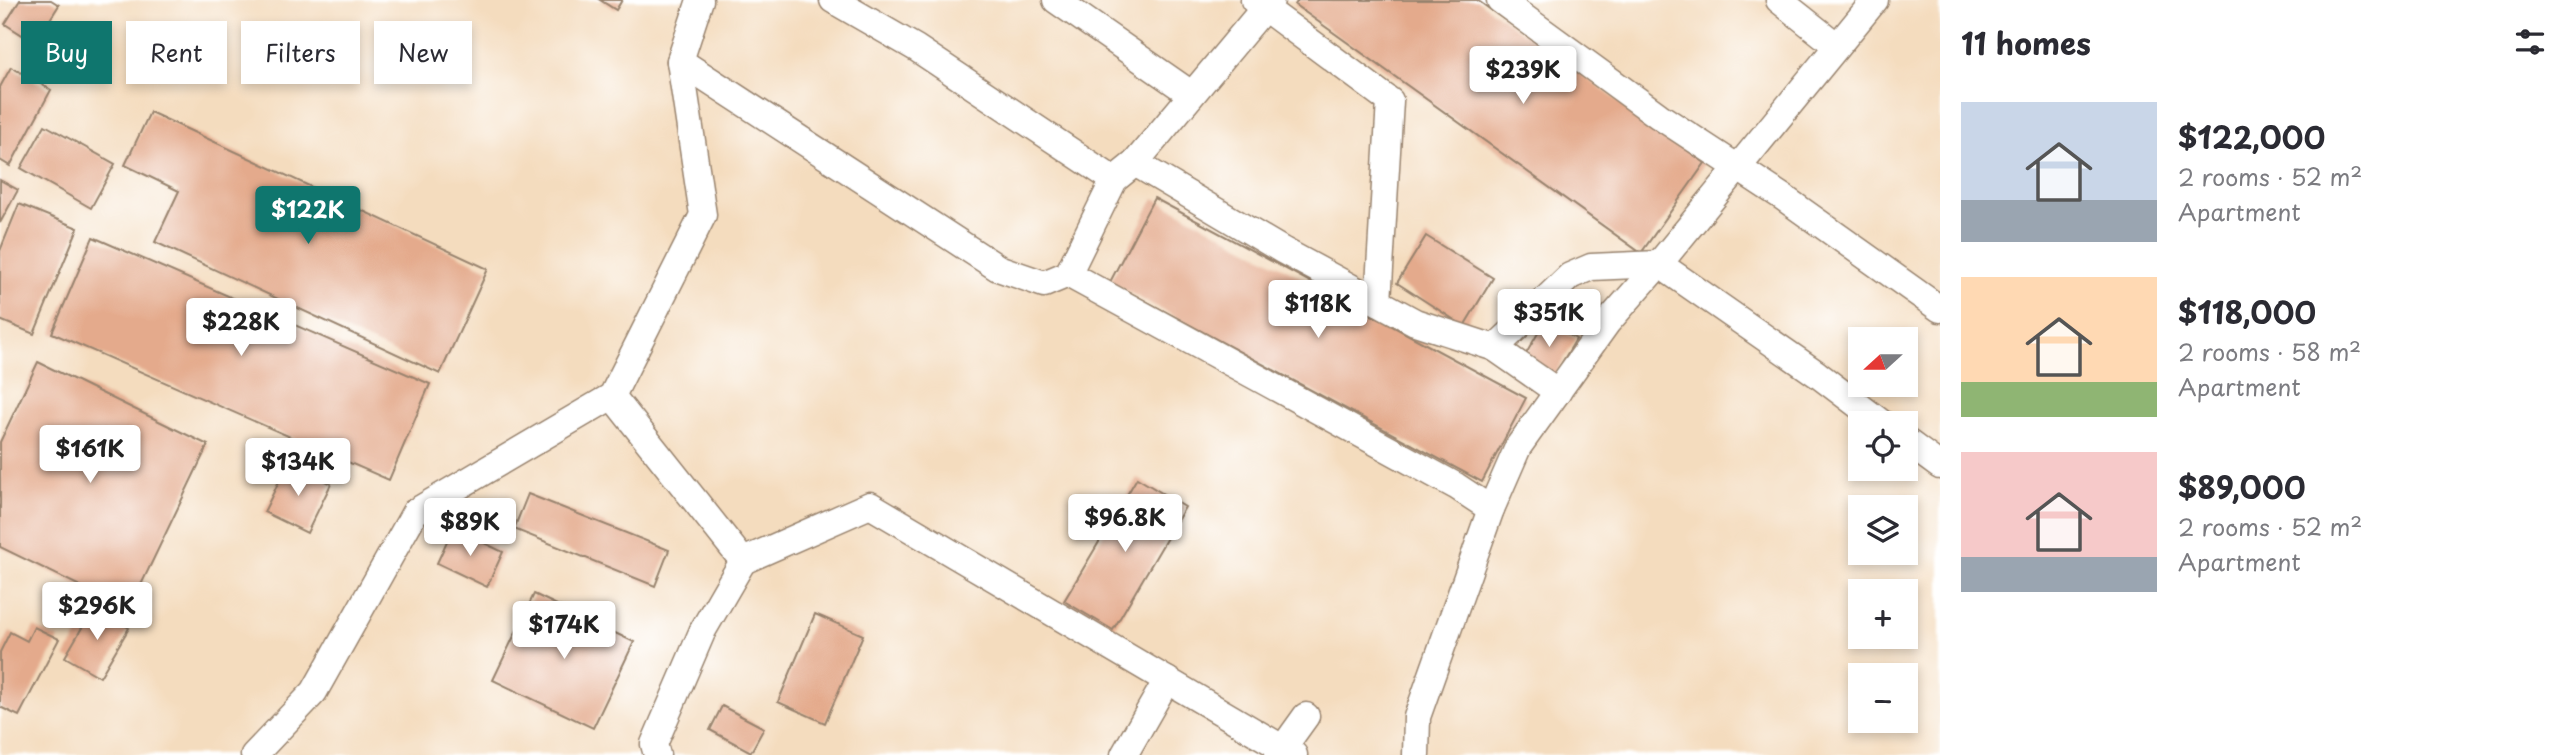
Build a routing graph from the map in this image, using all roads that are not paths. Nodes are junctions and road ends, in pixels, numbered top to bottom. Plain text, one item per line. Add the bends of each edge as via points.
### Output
1 (700, 0) edge
2 (833, 0) edge
3 (1056, 0) edge
4 (1500, 0) edge
5 (1779, 0) edge
6 (1875, 0) edge
7 (1263, 3) edge
8 (1837, 46) junction
9 (680, 61) junction
10 (1191, 94) junction
11 (1135, 163) junction
12 (1738, 168) junction
13 (1114, 180) junction
14 (1660, 264) junction
15 (1068, 274) junction
16 (1378, 302) junction
17 (1940, 309) edge
18 (1494, 348) junction
19 (1558, 392) junction
20 (612, 396) junction
21 (1866, 411) edge
22 (1918, 450) edge
23 (1940, 467) edge
24 (1491, 509) junction
25 (743, 561) junction
26 (1167, 680) junction
27 (1306, 716) dead end
28 (653, 751) edge
29 (1285, 753) edge
30 (254, 755) edge
31 (1124, 755) edge
32 (1416, 755) edge

1 - 9 street
2 - 13 street via 916,48
3 - 10 street
4 - 12 street
5 - 8 street
6 - 8 street
7 - 10 street
7 - 16 street via 1390,101
8 - 12 street
9 - 15 street via 998,268 1044,284
9 - 20 street via 704,215
10 - 11 street
11 - 13 street
11 - 16 street
12 - 14 street
12 - 17 street
13 - 15 street
14 - 18 street via 1591,267 1570,276
14 - 19 street via 1607,323
14 - 21 street
15 - 24 street
16 - 18 street via 1415,323
18 - 19 street
19 - 24 street via 1518,447
20 - 25 street
20 - 30 street via 415,512 314,692
22 - 23 street
24 - 32 street via 1417,717
25 - 26 street via 870,505
25 - 28 street via 703,630
26 - 29 street
26 - 31 street
27 - 29 street

